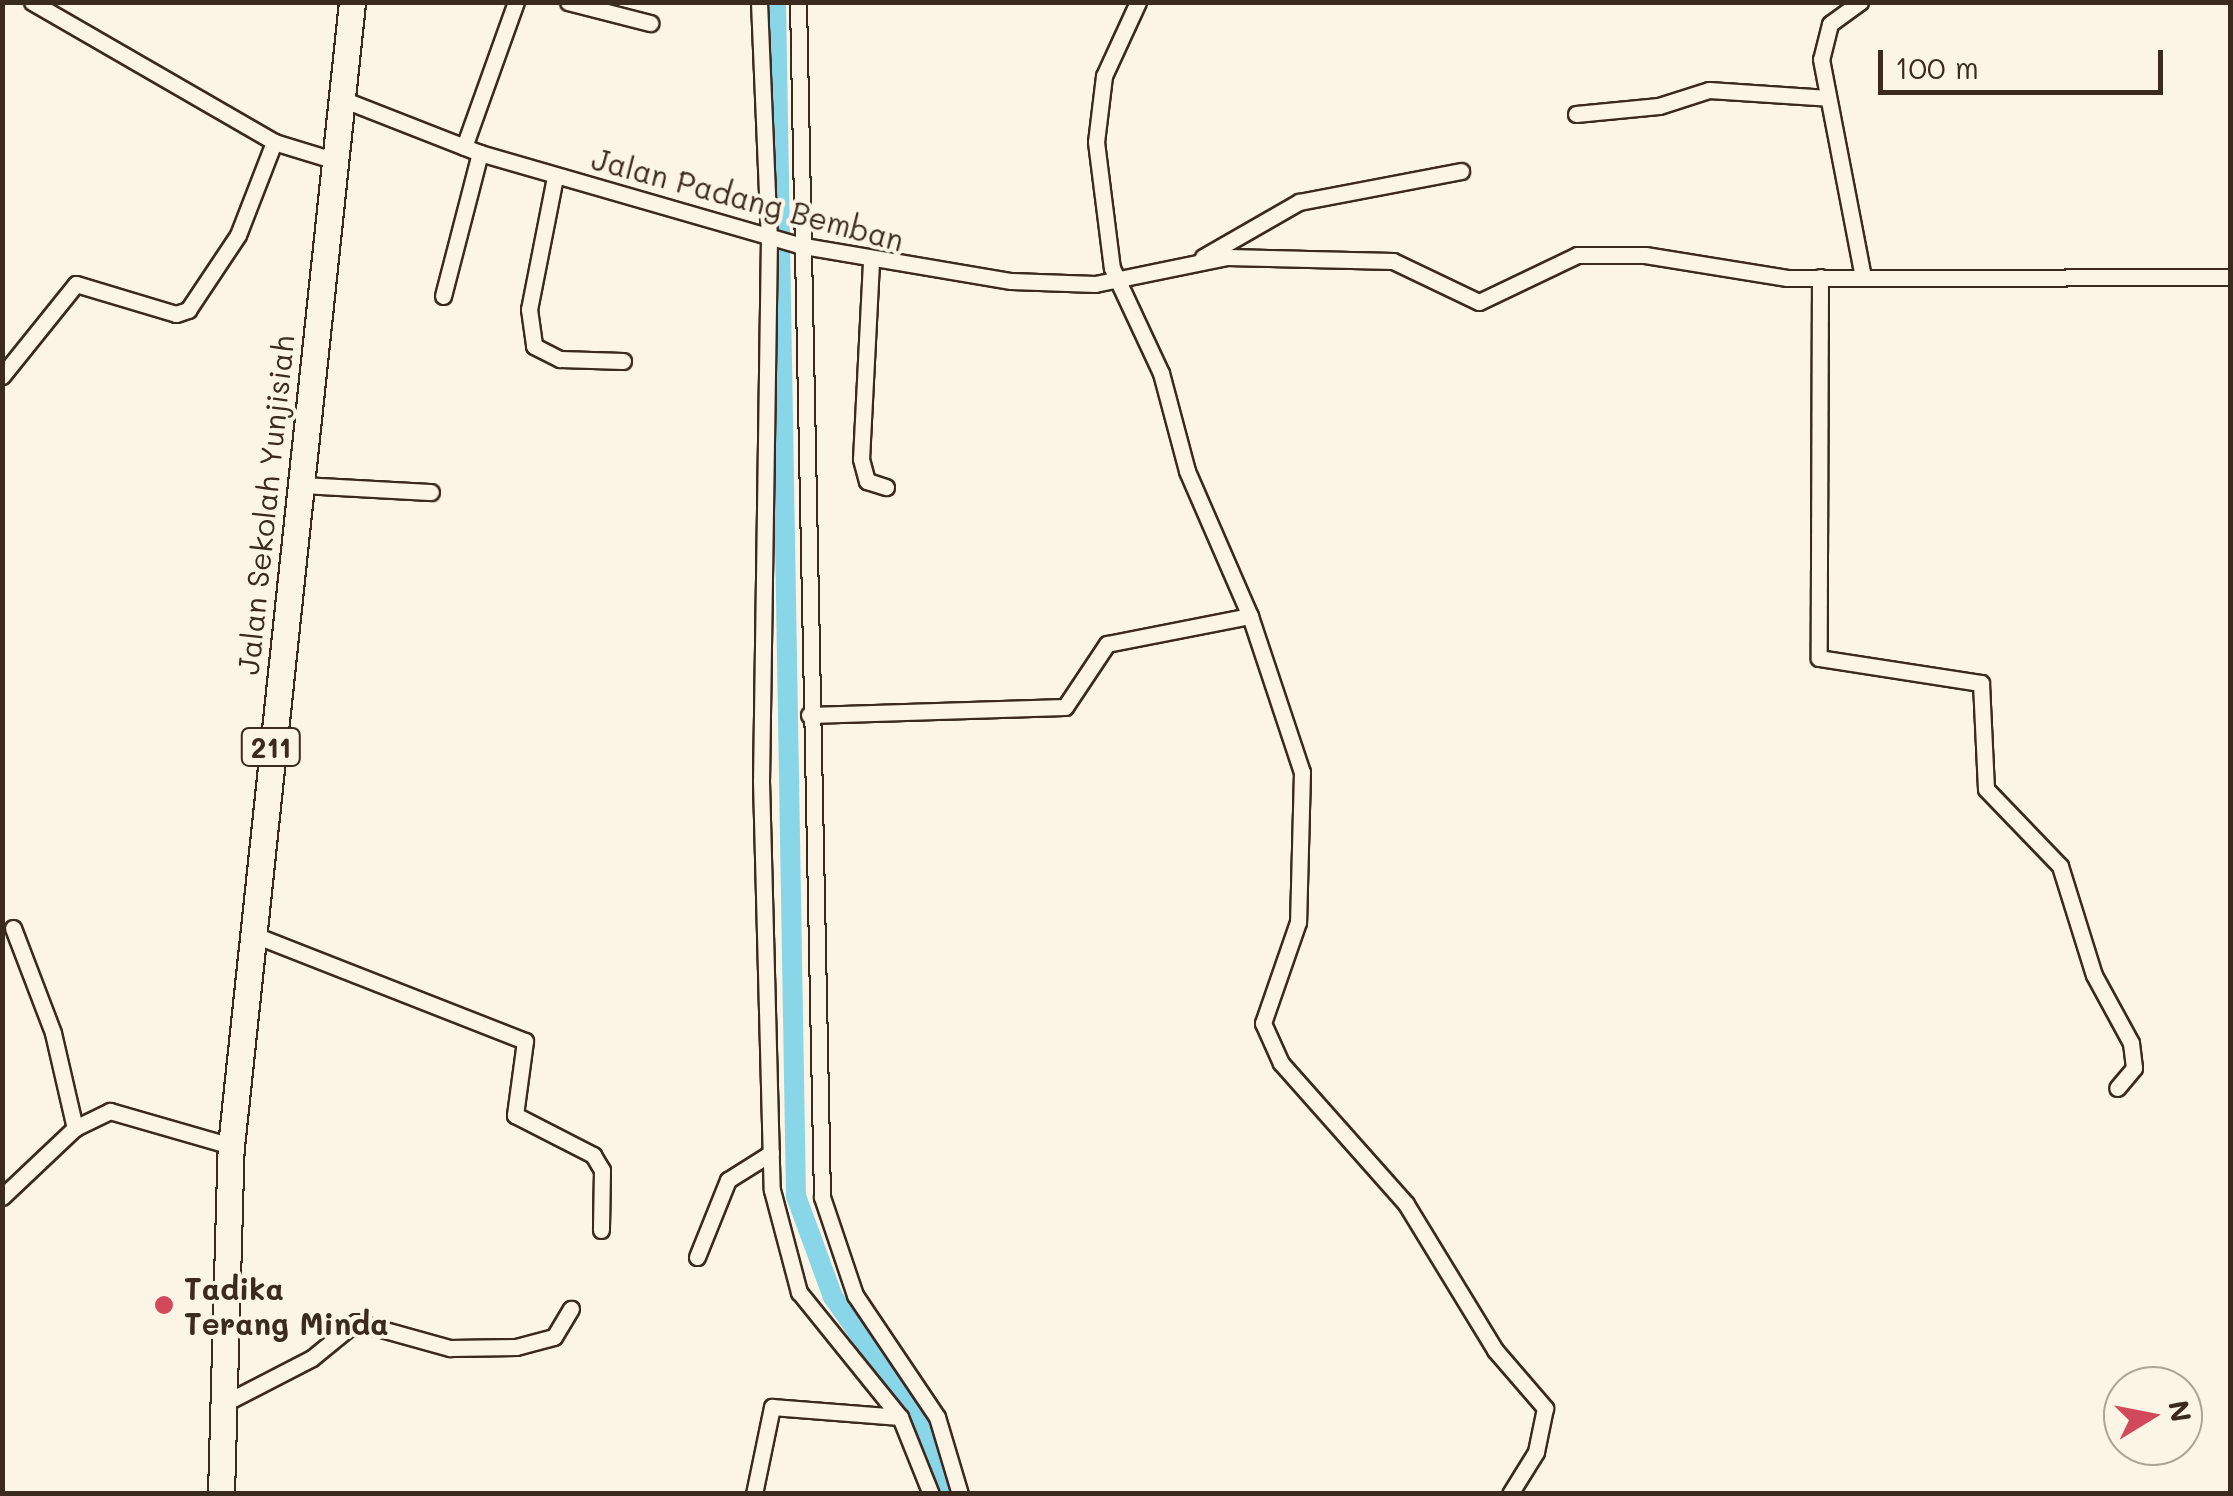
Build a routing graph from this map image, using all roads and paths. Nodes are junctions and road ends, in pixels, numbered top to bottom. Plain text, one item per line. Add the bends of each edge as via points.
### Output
1 (32, 2) edge
2 (352, 2) edge
3 (516, 2) edge
4 (568, 2) edge
5 (759, 2) edge
6 (798, 2) edge
7 (1138, 2) edge
8 (1860, 2) edge
9 (650, 23) dead end
10 (1828, 98) junction
11 (342, 100) junction
12 (1576, 114) dead end
13 (274, 142) junction
14 (464, 147) junction
15 (480, 153) junction
16 (336, 160) junction
17 (1461, 171) dead end
18 (556, 177) junction
19 (784, 241) junction
20 (1197, 261) junction
21 (871, 262) junction
22 (2230, 276) edge
23 (1820, 277) junction
24 (1863, 277) junction
25 (1120, 278) junction
26 (443, 296) dead end
27 (624, 361) dead end
28 (2, 376) edge
29 (300, 485) junction
30 (886, 487) dead end
31 (431, 492) dead end
32 (1250, 616) junction
33 (809, 716) junction
34 (14, 928) dead end
35 (252, 934) junction
36 (2117, 1088) dead end
37 (75, 1128) junction
38 (231, 1146) junction
39 (771, 1153) junction
40 (2, 1198) edge
41 (601, 1230) dead end
42 (697, 1257) dead end
43 (571, 1309) dead end
44 (221, 1405) junction
45 (900, 1417) junction
46 (221, 1494) edge
47 (754, 1494) edge
48 (931, 1494) edge
49 (960, 1494) edge
50 (1510, 1494) edge

1 - 13 street
2 - 11 main road, Jalan Sekolah Yunjisiah / 211
3 - 14 street
4 - 9 street
5 - 19 street
6 - 19 street
7 - 25 street via 1104,76 1096,142
8 - 10 street via 1824,38
10 - 12 street via 1708,90 1660,106
10 - 24 street
11 - 14 street, Jalan Padang Bemban
11 - 16 main road, Jalan Sekolah Yunjisiah / 211
13 - 16 street
13 - 28 street via 238,235 188,310 176,314 76,284
14 - 15 street, Jalan Padang Bemban
15 - 18 street, Jalan Padang Bemban
15 - 26 street
16 - 29 main road, Jalan Sekolah Yunjisiah / 211
17 - 20 street via 1299,202
18 - 19 street, Jalan Padang Bemban
18 - 27 street via 529,308 534,346 560,359
19 - 21 street, Jalan Padang Bemban
19 - 33 street
19 - 39 street via 761,781
20 - 23 street via 1412,263 1479,302 1577,254
20 - 25 street, Jalan Padang Bemban
21 - 25 street, Jalan Padang Bemban via 1011,281
21 - 30 street via 861,458 867,480
22 - 24 street
23 - 24 street
23 - 36 street via 1819,658 1981,683 1986,789 2060,866 2094,975 2134,1055
25 - 32 street
29 - 31 street
29 - 35 main road, Jalan Sekolah Yunjisiah / 211
32 - 33 street via 1107,644 1065,707
32 - 50 street via 1302,772 1298,922 1263,1023 1268,1043 1406,1204 1495,1350 1546,1408 1536,1452
33 - 49 street via 822,1197 855,1295 936,1417
34 - 37 street via 53,1033
35 - 38 main road, Jalan Sekolah Yunjisiah / 211
35 - 41 street via 525,1042 515,1115 598,1162
37 - 38 street via 92,1115 128,1113
37 - 40 street
38 - 44 main road, Jalan Sekolah Yunjisiah / 211
39 - 42 street via 728,1180
39 - 45 street via 776,1228 799,1292
43 - 44 street via 554,1338 516,1347 450,1348 356,1322 312,1358
44 - 46 main road, Jalan Sekolah Yunjisiah / 211
45 - 47 street via 772,1408
45 - 48 street

